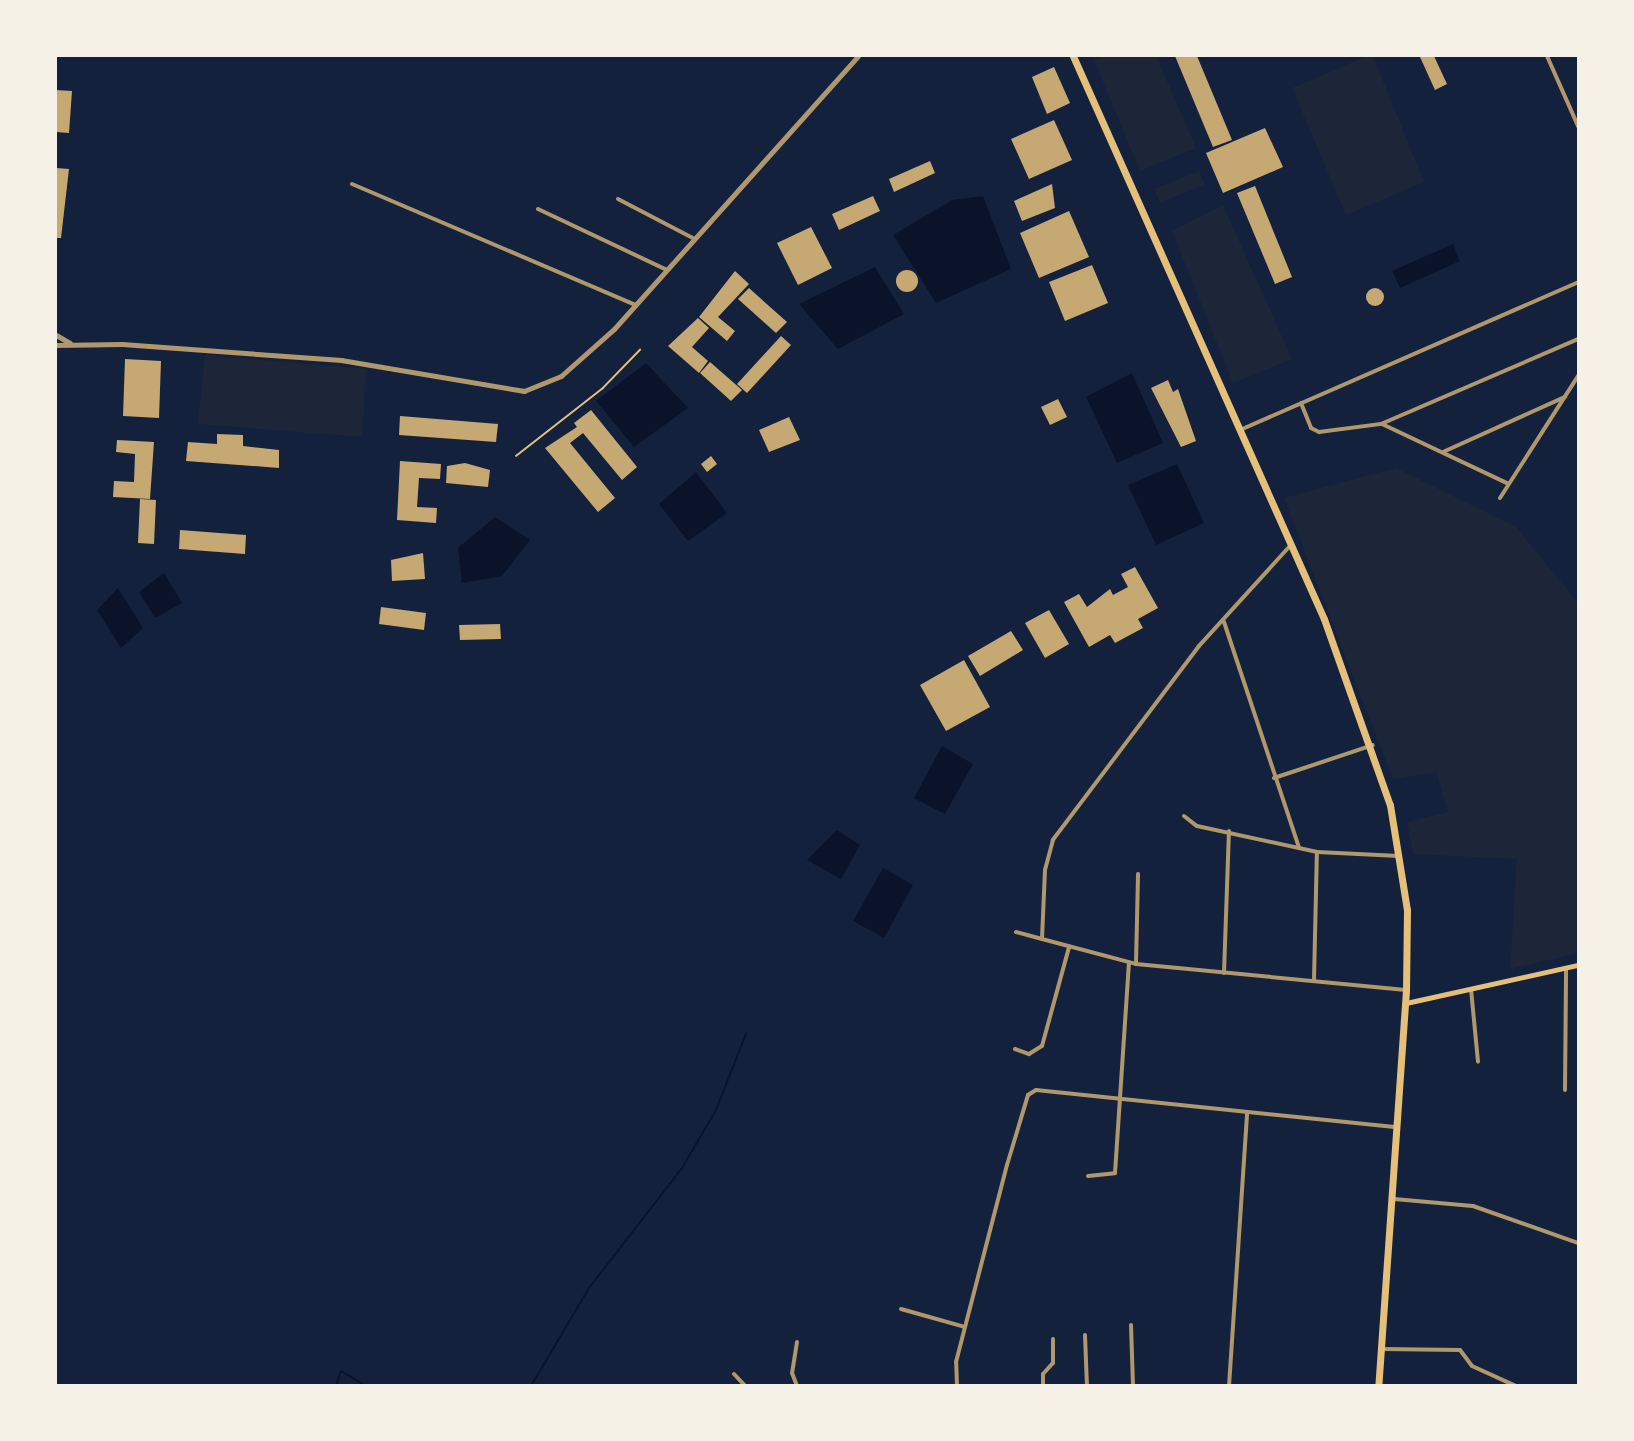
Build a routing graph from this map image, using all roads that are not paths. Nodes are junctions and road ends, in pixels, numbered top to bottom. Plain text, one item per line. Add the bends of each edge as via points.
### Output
1 (858, 56) edge
2 (1073, 56) edge
3 (1547, 56) edge
4 (1578, 126) edge
5 (352, 184) dead end
6 (618, 199) dead end
7 (538, 209) dead end
8 (696, 239) junction
9 (667, 270) junction
10 (1578, 282) edge
11 (635, 305) junction
12 (56, 335) edge
13 (1578, 339) edge
14 (71, 343) junction
15 (56, 345) edge
16 (1578, 376) edge
17 (1565, 397) junction
18 (1301, 403) junction
19 (1381, 424) junction
20 (1240, 430) junction
21 (1442, 452) junction
22 (1509, 484) junction
23 (1500, 498) dead end
24 (1289, 547) junction
25 (1224, 622) junction
26 (1372, 745) junction
27 (1274, 778) junction
28 (1184, 816) dead end
29 (1228, 831) junction
30 (1299, 848) junction
31 (1317, 852) junction
32 (1400, 856) junction
33 (1138, 874) dead end
34 (1016, 932) dead end
35 (1042, 939) junction
36 (1070, 947) junction
37 (1129, 963) junction
38 (1136, 964) junction
39 (1578, 965) edge
40 (1566, 969) junction
41 (1224, 973) junction
42 (1314, 980) junction
43 (1471, 988) junction
44 (1406, 990) junction
45 (1406, 1003) junction
46 (1015, 1049) dead end
47 (1478, 1062) dead end
48 (1565, 1090) dead end
49 (1122, 1101) junction
50 (1247, 1114) junction
51 (1397, 1127) junction
52 (1088, 1176) dead end
53 (1394, 1199) junction
54 (1578, 1243) edge
55 (901, 1309) dead end
56 (1131, 1325) dead end
57 (965, 1327) junction
58 (1085, 1335) dead end
59 (1053, 1339) dead end
60 (797, 1342) dead end
61 (1381, 1349) junction
62 (734, 1374) dead end
63 (745, 1386) edge
64 (797, 1386) edge
65 (957, 1386) edge
66 (1042, 1386) edge
67 (1087, 1386) edge
68 (1133, 1386) edge
69 (1229, 1386) edge
70 (1378, 1386) edge
71 (1516, 1386) edge

1 - 8 street
2 - 20 highway
3 - 4 street
5 - 11 street
6 - 8 street
7 - 9 street
8 - 9 street
9 - 11 street
10 - 18 street
11 - 14 street via 561,376 524,391 341,360
12 - 14 street
13 - 19 street
14 - 15 street
16 - 17 street
17 - 21 street
17 - 22 street
18 - 19 street via 1311,428 1319,432
18 - 20 street
19 - 21 street
20 - 24 highway
21 - 22 street
22 - 23 street
24 - 25 street
24 - 26 highway via 1324,619
25 - 27 street
25 - 35 street via 1199,646 1053,840 1045,870
26 - 27 street
26 - 32 highway
27 - 30 street
28 - 29 street via 1197,826
29 - 30 street
29 - 41 street
30 - 31 street
31 - 32 street
31 - 42 street
32 - 44 highway
33 - 38 street
34 - 35 street
35 - 36 street
36 - 37 street
36 - 46 street via 1042,1046 1029,1054
37 - 38 street
37 - 49 street
38 - 41 street
39 - 40 main road
40 - 43 main road
40 - 48 street
41 - 42 street
42 - 44 street
43 - 45 main road
43 - 47 street
44 - 45 highway
45 - 51 highway
49 - 50 street
49 - 52 street via 1115,1173
49 - 57 street via 1046,1090 1028,1095
50 - 51 street
50 - 69 street
51 - 53 highway
53 - 54 street via 1473,1206
53 - 61 highway
55 - 57 street
56 - 68 street
57 - 65 street
58 - 67 street
59 - 66 street via 1053,1363 1043,1374
60 - 64 street via 792,1373
61 - 70 highway
61 - 71 street via 1460,1350 1472,1366
62 - 63 street

